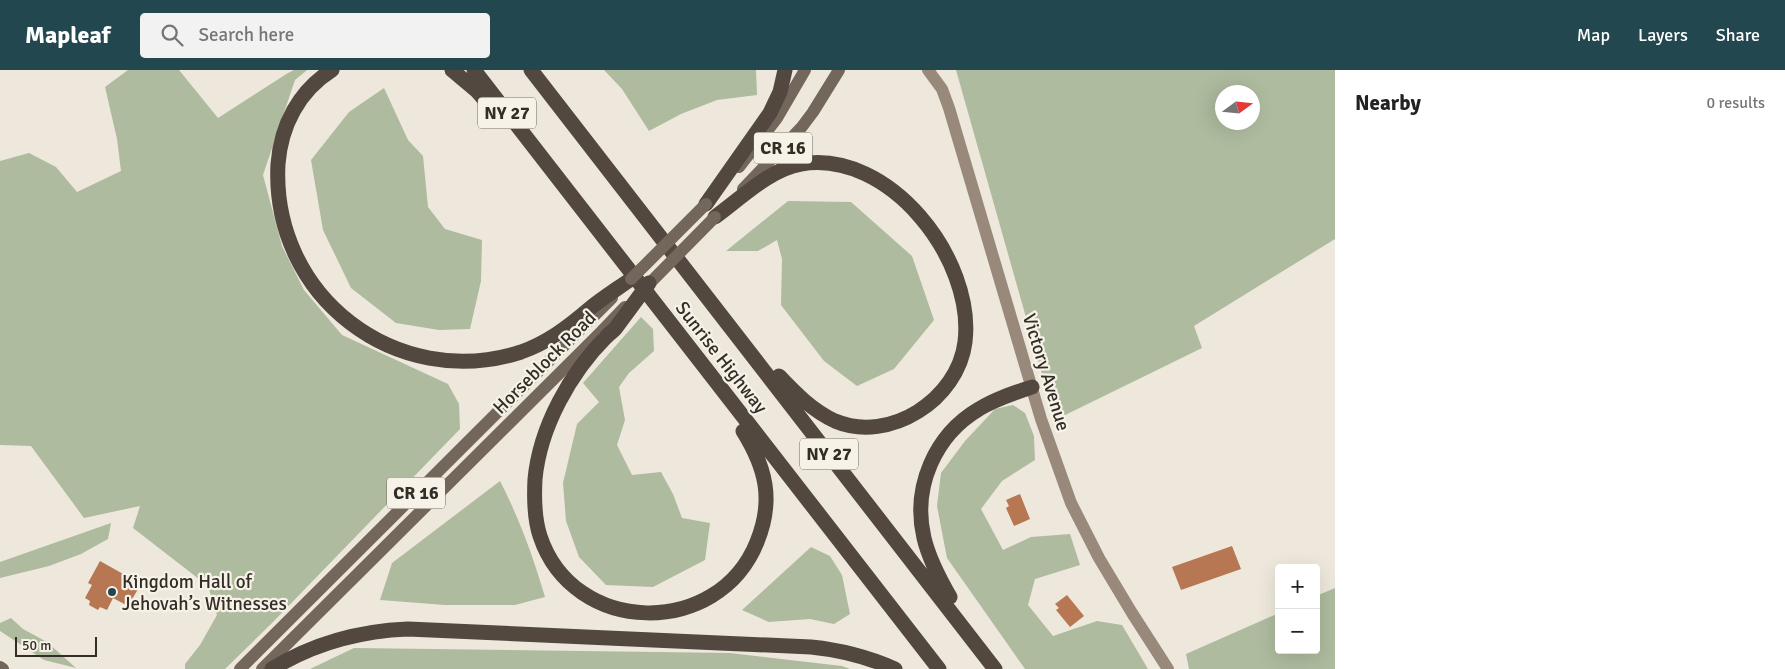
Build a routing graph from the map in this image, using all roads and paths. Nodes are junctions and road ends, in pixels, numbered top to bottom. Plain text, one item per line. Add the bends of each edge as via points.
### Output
1 (332, 70) edge
2 (452, 70) edge
3 (474, 70) edge
4 (531, 70) edge
5 (537, 70) edge
6 (785, 70) edge
7 (805, 70) edge
8 (840, 70) edge
9 (928, 70) edge
10 (546, 89) junction
11 (540, 156) junction
12 (706, 204) junction
13 (715, 217) junction
14 (631, 279) joint
15 (649, 283) joint
16 (589, 315) junction
17 (728, 323) junction
18 (605, 333) junction
19 (702, 364) junction
20 (1032, 387) junction
21 (978, 646) junction
22 (240, 669) edge
23 (262, 669) edge
24 (272, 669) edge
25 (895, 669) edge
26 (939, 669) edge
27 (995, 669) edge
28 (1168, 669) edge

1 - 16 highway via 306,92 288,119 278,174 284,227 297,261 341,316 371,337 405,352 439,360 474,361 507,356 530,348
2 - 11 highway
3 - 11 highway, Sunrise Highway / NY 27
4 - 10 highway, Sunrise Highway / NY 27
5 - 10 highway
6 - 12 highway via 780,92 770,113
7 - 12 main road, CR 16 via 753,151
8 - 13 main road, CR 16 via 801,128
9 - 20 street, Victory Avenue via 942,89 949,108
10 - 17 highway, Sunrise Highway / NY 27
11 - 19 highway, Sunrise Highway / NY 27
12 - 14 main road, CR 16, bridge
13 - 15 main road, CR 16, bridge
13 - 17 highway via 764,180 800,164 844,165 866,173 905,200 939,242 963,302 966,322 958,368 932,402 907,418 864,426 843,424 812,407
14 - 16 highway
15 - 18 highway, bridge via 615,329
16 - 22 main road, Horseblock Road / CR 16
17 - 21 highway, Sunrise Highway / NY 27
18 - 19 highway via 566,390 550,424 536,474 534,507 540,535 552,560 571,583 609,606 656,614 703,601 740,571 760,534 767,492 762,466
18 - 23 main road, Horseblock Road / CR 16
19 - 26 highway, Sunrise Highway / NY 27
20 - 21 highway via 988,404 960,423 937,450 923,485 920,511 928,551 939,578
20 - 28 street, Victory Avenue via 1059,472 1084,532
21 - 27 highway, Sunrise Highway / NY 27
24 - 25 highway via 300,653 340,638 373,631 408,630 811,646 863,656

